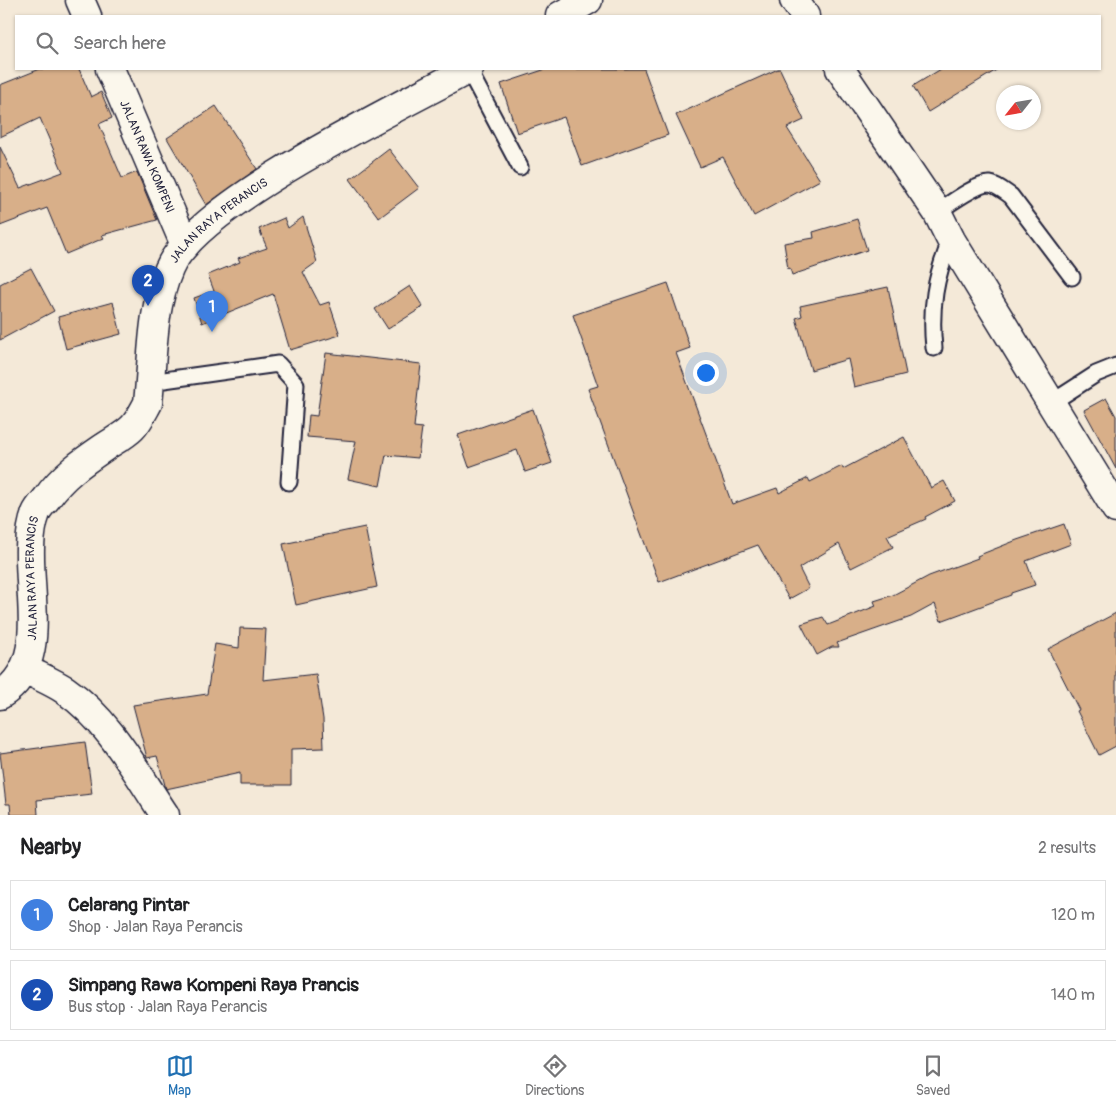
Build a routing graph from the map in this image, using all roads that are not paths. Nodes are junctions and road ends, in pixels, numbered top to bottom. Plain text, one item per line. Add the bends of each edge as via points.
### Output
1 (80, 0) edge
2 (588, 0) edge
3 (794, 0) edge
4 (87, 15) edge
5 (562, 15) edge
6 (804, 15) edge
7 (110, 70) edge
8 (466, 70) edge
9 (469, 70) edge
10 (841, 70) edge
11 (520, 167) dead end
12 (936, 212) junction
13 (951, 240) junction
14 (185, 245) junction
15 (1072, 277) dead end
16 (934, 348) dead end
17 (1116, 366) edge
18 (150, 382) junction
19 (1051, 403) junction
20 (290, 482) dead end
21 (1116, 509) edge
22 (25, 669) junction
23 (0, 695) edge
24 (166, 815) edge

1 - 4 street
2 - 5 street
3 - 6 street
7 - 14 street, JALAN RAWA KOMPENI
8 - 14 street, JALAN RAYA PERANCIS via 276,176 212,218
9 - 11 lane
10 - 12 street
12 - 13 street
12 - 15 lane via 979,187 990,184 1001,189 1016,203
13 - 16 lane via 935,284
13 - 19 street
14 - 18 street, JALAN RAYA PERANCIS via 169,266 160,292
17 - 19 lane via 1096,374
18 - 20 lane via 278,364 296,384
18 - 22 street, JALAN RAYA PERANCIS via 148,403 141,418 131,429 77,465 55,486 36,512 28,540 34,616
19 - 21 street
22 - 23 street, JALAN RAYA PERANCIS via 15,684
22 - 24 street via 65,690 91,712

